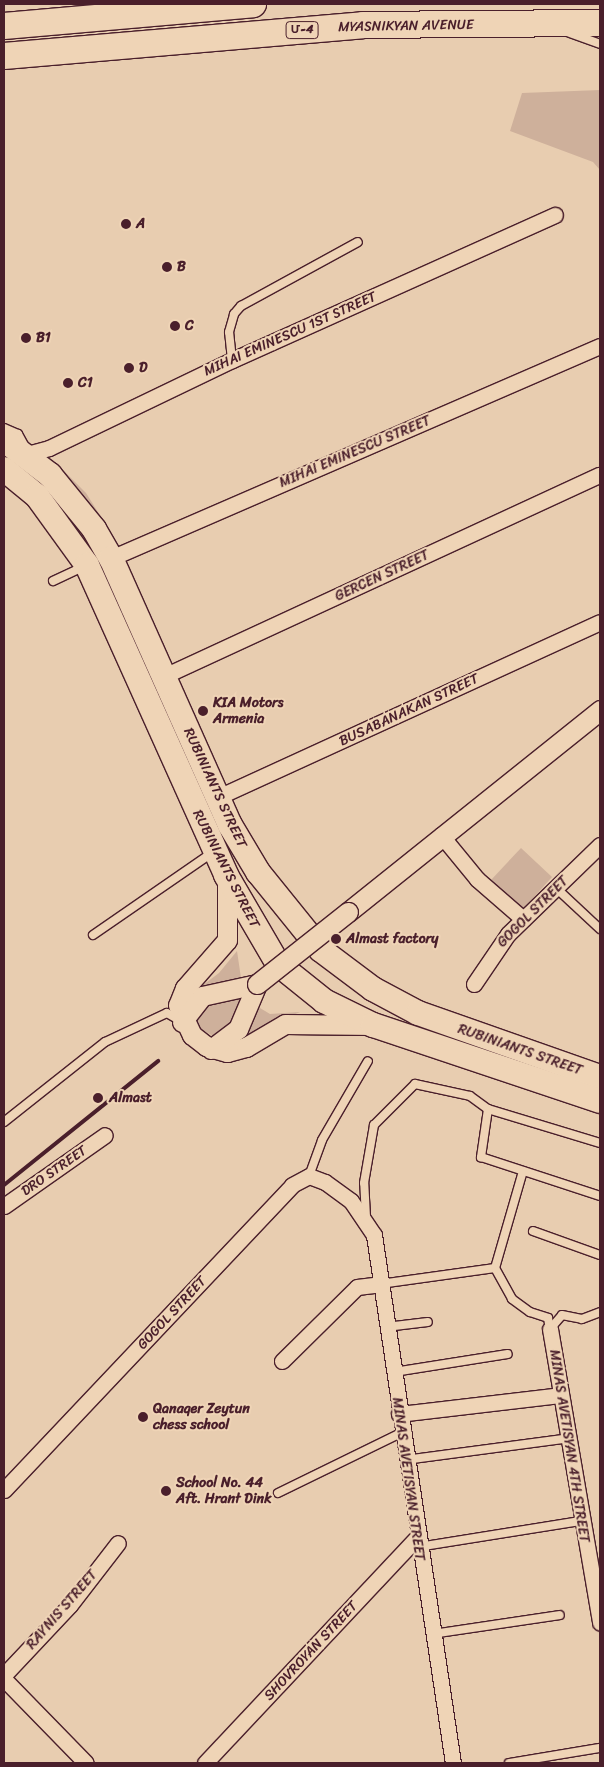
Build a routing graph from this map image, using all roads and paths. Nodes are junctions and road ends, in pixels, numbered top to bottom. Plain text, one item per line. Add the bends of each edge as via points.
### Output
1 (253, 4) edge
2 (600, 23) edge
3 (545, 24) junction
4 (4, 26) edge
5 (600, 44) edge
6 (4, 56) edge
7 (555, 215) dead end
8 (358, 242) dead end
9 (600, 346) edge
10 (232, 360) junction
11 (4, 428) edge
12 (4, 440) edge
13 (27, 454) junction
14 (5, 471) edge
15 (600, 475) edge
16 (111, 558) junction
17 (87, 565) junction
18 (53, 581) dead end
19 (600, 622) edge
20 (164, 676) junction
21 (600, 710) edge
22 (218, 797) junction
23 (441, 835) junction
24 (600, 845) edge
25 (216, 850) junction
26 (226, 875) junction
27 (556, 888) junction
28 (294, 917) junction
29 (523, 919) junction
30 (600, 930) edge
31 (93, 935) dead end
32 (263, 943) junction
33 (321, 950) junction
34 (292, 977) junction
35 (257, 984) junction
36 (474, 984) dead end
37 (182, 1022) junction
38 (373, 1025) junction
39 (211, 1049) junction
40 (368, 1061) dead end
41 (600, 1077) edge
42 (600, 1101) edge
43 (488, 1109) junction
44 (4, 1122) edge
45 (105, 1135) dead end
46 (600, 1143) edge
47 (523, 1171) junction
48 (310, 1176) junction
49 (600, 1196) edge
50 (4, 1206) edge
51 (366, 1219) junction
52 (533, 1231) dead end
53 (600, 1255) edge
54 (495, 1268) junction
55 (380, 1284) junction
56 (600, 1312) edge
57 (428, 1322) dead end
58 (386, 1327) junction
59 (550, 1329) junction
60 (508, 1354) dead end
61 (282, 1361) dead end
62 (393, 1372) junction
63 (561, 1394) junction
64 (399, 1414) junction
65 (401, 1433) junction
66 (569, 1438) junction
67 (405, 1460) junction
68 (4, 1490) edge
69 (278, 1493) dead end
70 (581, 1521) junction
71 (417, 1542) junction
72 (118, 1543) dead end
73 (560, 1615) dead end
74 (600, 1623) edge
75 (432, 1634) junction
76 (4, 1677) edge
77 (600, 1748) edge
78 (86, 1763) edge
79 (205, 1763) edge
80 (454, 1763) edge
81 (509, 1763) edge

1 - 4 highway via 74,14
2 - 3 highway, MYASNIKYAN AVENUE / Մ-4
3 - 5 lane
3 - 6 highway, MYASNIKYAN AVENUE / Մ-4 via 363,25
7 - 10 street, MIHAI EMINESCU 1ST STREET
8 - 10 lane via 241,306 234,314 229,332
9 - 16 street, MIHAI EMINESCU STREET
10 - 13 street, MIHAI EMINESCU 1ST STREET via 49,448
11 - 13 lane via 18,434
12 - 13 main road, RUBINIANTS STREET
13 - 14 street
13 - 16 main road, RUBINIANTS STREET via 76,502
14 - 17 main road, RUBINIANTS STREET via 37,496
15 - 20 street, GERCEN STREET
16 - 20 main road, RUBINIANTS STREET
17 - 18 lane
17 - 25 main road, RUBINIANTS STREET
19 - 22 street, BUSABANAKAN STREET
20 - 22 main road, RUBINIANTS STREET
21 - 23 street
22 - 28 main road, RUBINIANTS STREET via 248,857
23 - 29 street via 477,879
23 - 35 street, bridge
24 - 27 street, GOGOL STREET
25 - 26 main road, RUBINIANTS STREET
25 - 31 lane
26 - 32 main road, RUBINIANTS STREET
26 - 37 street via 227,940 180,996
27 - 29 street, GOGOL STREET
27 - 30 lane
28 - 32 main road via 280,922
28 - 33 main road, RUBINIANTS STREET
29 - 36 street, GOGOL STREET via 485,961
32 - 34 main road, RUBINIANTS STREET
33 - 34 main road via 310,965
33 - 41 main road, RUBINIANTS STREET via 373,989 418,1013
34 - 38 main road, RUBINIANTS STREET via 324,1001
35 - 37 street via 202,996
35 - 39 street via 238,1029
37 - 39 street
37 - 44 lane via 167,1013 105,1042
38 - 39 street via 285,1024 246,1047 227,1052
38 - 42 main road, RUBINIANTS STREET
40 - 48 lane via 322,1140
43 - 46 lane
43 - 47 lane via 481,1157
43 - 51 lane via 470,1096 415,1084 374,1126 364,1183
45 - 50 street, DRO STREET
47 - 49 lane
47 - 54 lane
48 - 51 street, MINAS AVETISYAN STREET via 351,1201
48 - 68 street, GOGOL STREET via 292,1186
51 - 55 street, MINAS AVETISYAN STREET via 374,1235
52 - 53 lane
54 - 55 lane
54 - 59 lane via 512,1299 530,1312 548,1318
55 - 58 street, MINAS AVETISYAN STREET
55 - 61 street via 357,1287
56 - 59 lane via 582,1319 562,1315
57 - 58 lane
58 - 62 street, MINAS AVETISYAN STREET
59 - 63 street, MINAS AVETISYAN 4TH STREET
60 - 62 lane
62 - 64 street, MINAS AVETISYAN STREET
63 - 64 street
63 - 66 street, MINAS AVETISYAN 4TH STREET
64 - 65 street, MINAS AVETISYAN STREET
65 - 67 street, MINAS AVETISYAN STREET
65 - 69 lane
66 - 67 lane
66 - 70 street, MINAS AVETISYAN 4TH STREET
67 - 71 street, MINAS AVETISYAN STREET
70 - 71 lane
70 - 74 street, MINAS AVETISYAN 4TH STREET
71 - 75 street, MINAS AVETISYAN STREET
71 - 79 street, SHOVROYAN STREET
72 - 76 street, RAYNIS STREET via 70,1605
73 - 75 lane
75 - 80 street, MINAS AVETISYAN STREET
76 - 78 street
77 - 81 lane

